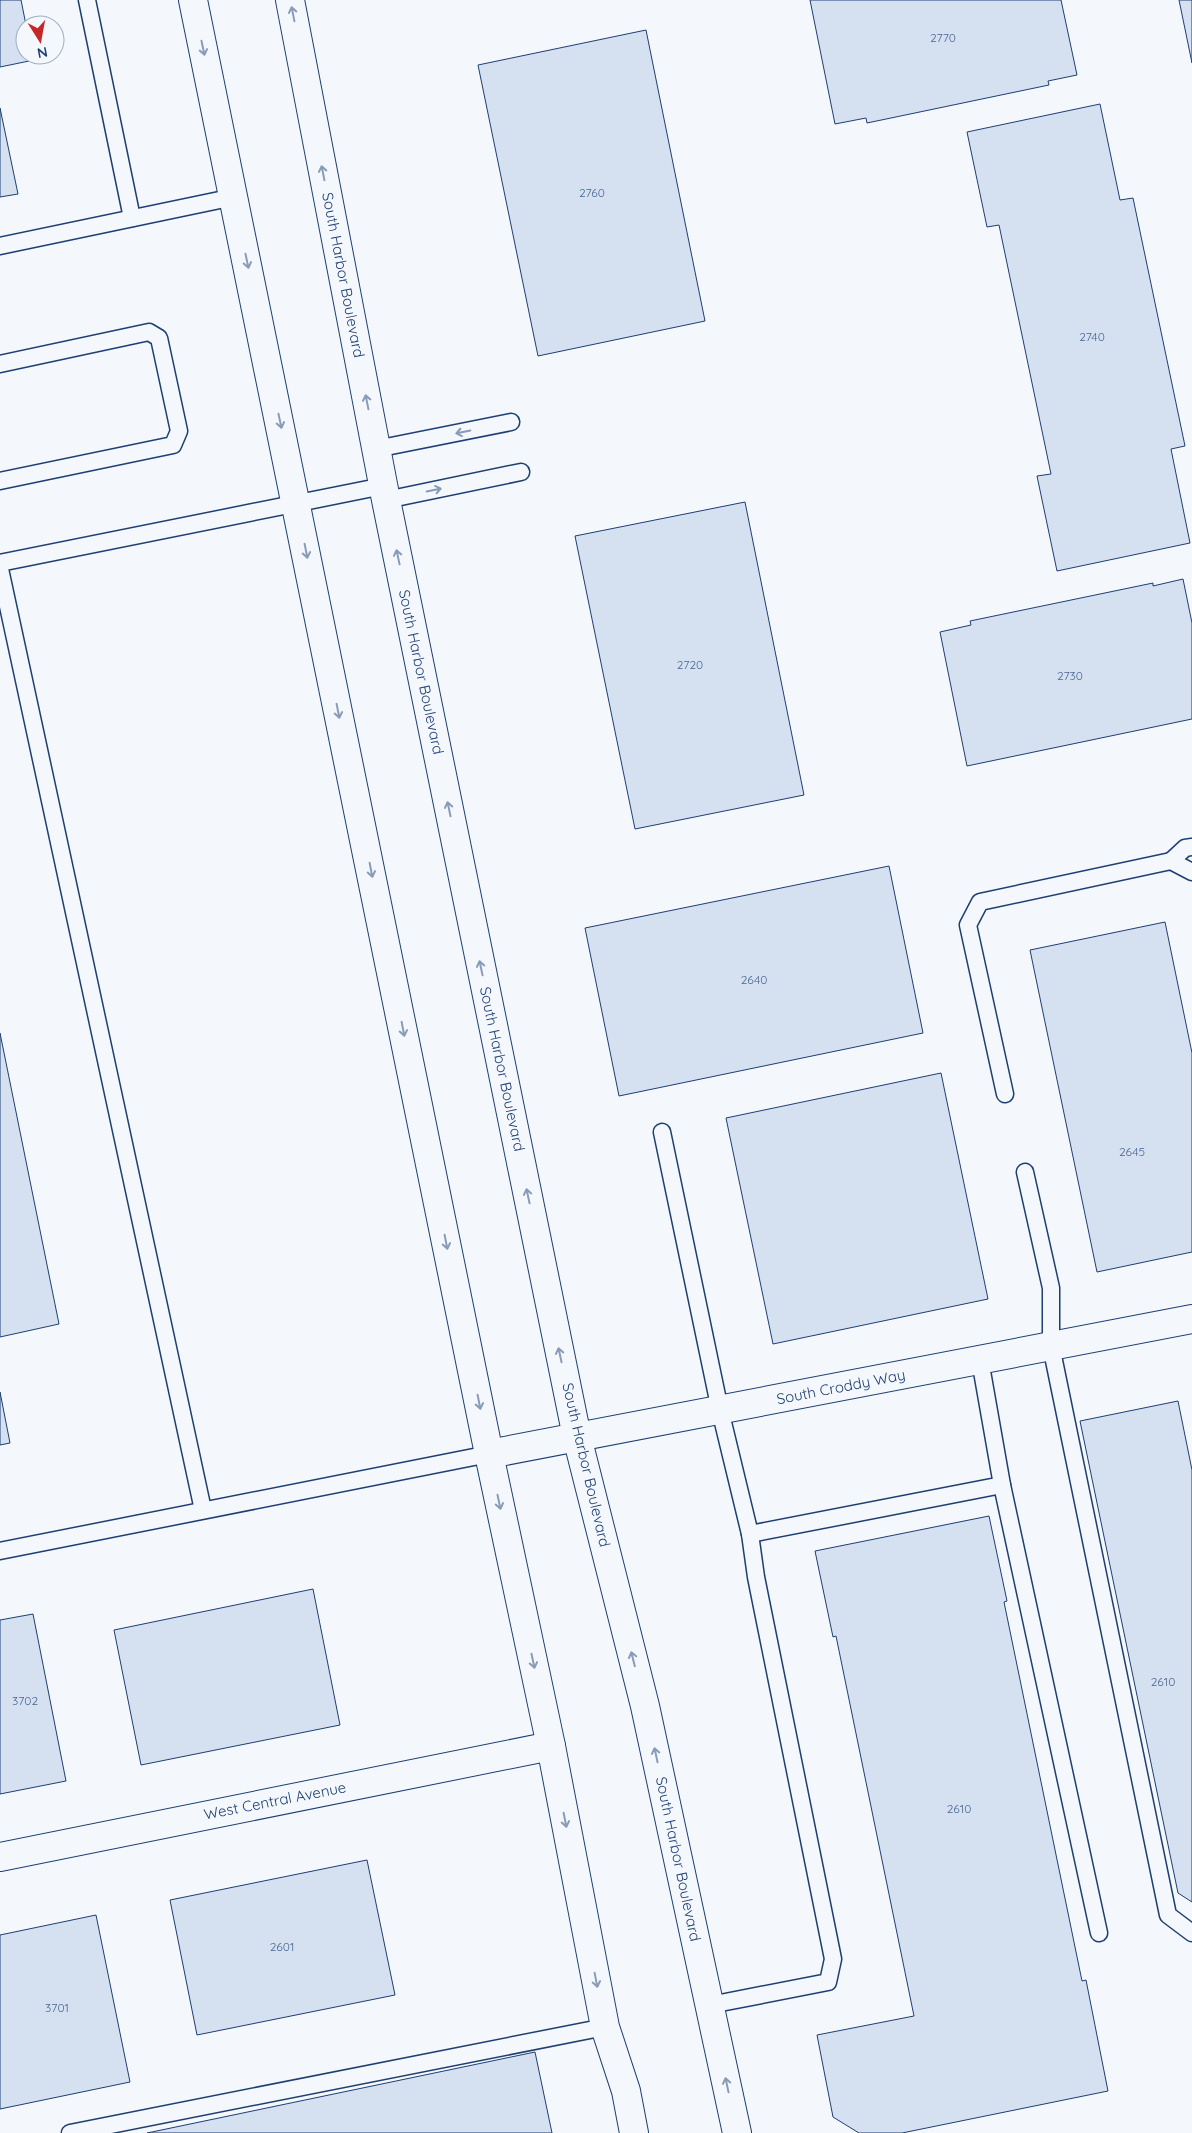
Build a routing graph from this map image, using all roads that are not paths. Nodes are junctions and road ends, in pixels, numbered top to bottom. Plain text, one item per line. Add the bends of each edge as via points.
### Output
1 (87, 0) edge
2 (194, 0) edge
3 (290, 0) edge
4 (234, 197) junction
5 (132, 218) junction
6 (0, 246) edge
7 (0, 364) edge
8 (511, 422) dead end
9 (376, 450) junction
10 (521, 472) dead end
11 (0, 481) edge
12 (384, 493) junction
13 (296, 504) junction
14 (0, 563) edge
15 (0, 568) edge
16 (1192, 847) edge
17 (1171, 861) junction
18 (1192, 872) edge
19 (1005, 1094) dead end
20 (662, 1132) dead end
21 (1025, 1172) dead end
22 (1192, 1319) edge
23 (1051, 1346) junction
24 (980, 1360) junction
25 (720, 1410) junction
26 (577, 1437) junction
27 (489, 1454) junction
28 (1002, 1485) junction
29 (203, 1510) junction
30 (750, 1534) junction
31 (0, 1551) edge
32 (550, 1746) junction
33 (0, 1857) edge
34 (1099, 1933) dead end
35 (1192, 1933) edge
36 (710, 2005) junction
37 (605, 2027) junction
38 (70, 2133) edge
39 (634, 2133) edge
40 (737, 2133) edge

1 - 5 lane
2 -> 4 main road
9 -> 3 main road, South Harbor Boulevard
4 - 5 lane
4 -> 13 main road
5 - 6 lane
7 - 11 lane via 149,332 159,338 179,431 173,444
8 -> 9 lane
9 - 12 main road, South Harbor Boulevard
12 -> 10 lane
12 - 13 lane
26 -> 12 main road, South Harbor Boulevard
13 - 14 lane
13 -> 27 main road
15 - 29 lane
16 - 17 lane via 1185,848
17 - 18 lane
17 - 19 lane via 980,902 968,924
20 - 25 lane
21 - 23 lane via 1051,1288
22 - 23 main road, South Croddy Way
23 - 24 main road, South Croddy Way
23 - 35 lane via 1168,1915
24 - 25 main road, South Croddy Way
24 - 28 lane
25 - 26 main road, South Croddy Way
25 - 30 lane
26 - 27 main road, South Croddy Way
36 -> 26 main road, South Harbor Boulevard via 645,1706
27 - 29 lane
27 -> 32 main road
28 - 30 lane
28 - 34 lane
29 - 31 lane
30 - 36 lane via 833,1959 828,1982
32 - 33 main road, West Central Avenue
32 -> 37 main road
40 -> 36 main road, South Harbor Boulevard
37 - 38 lane
37 - 39 main road via 626,2091

